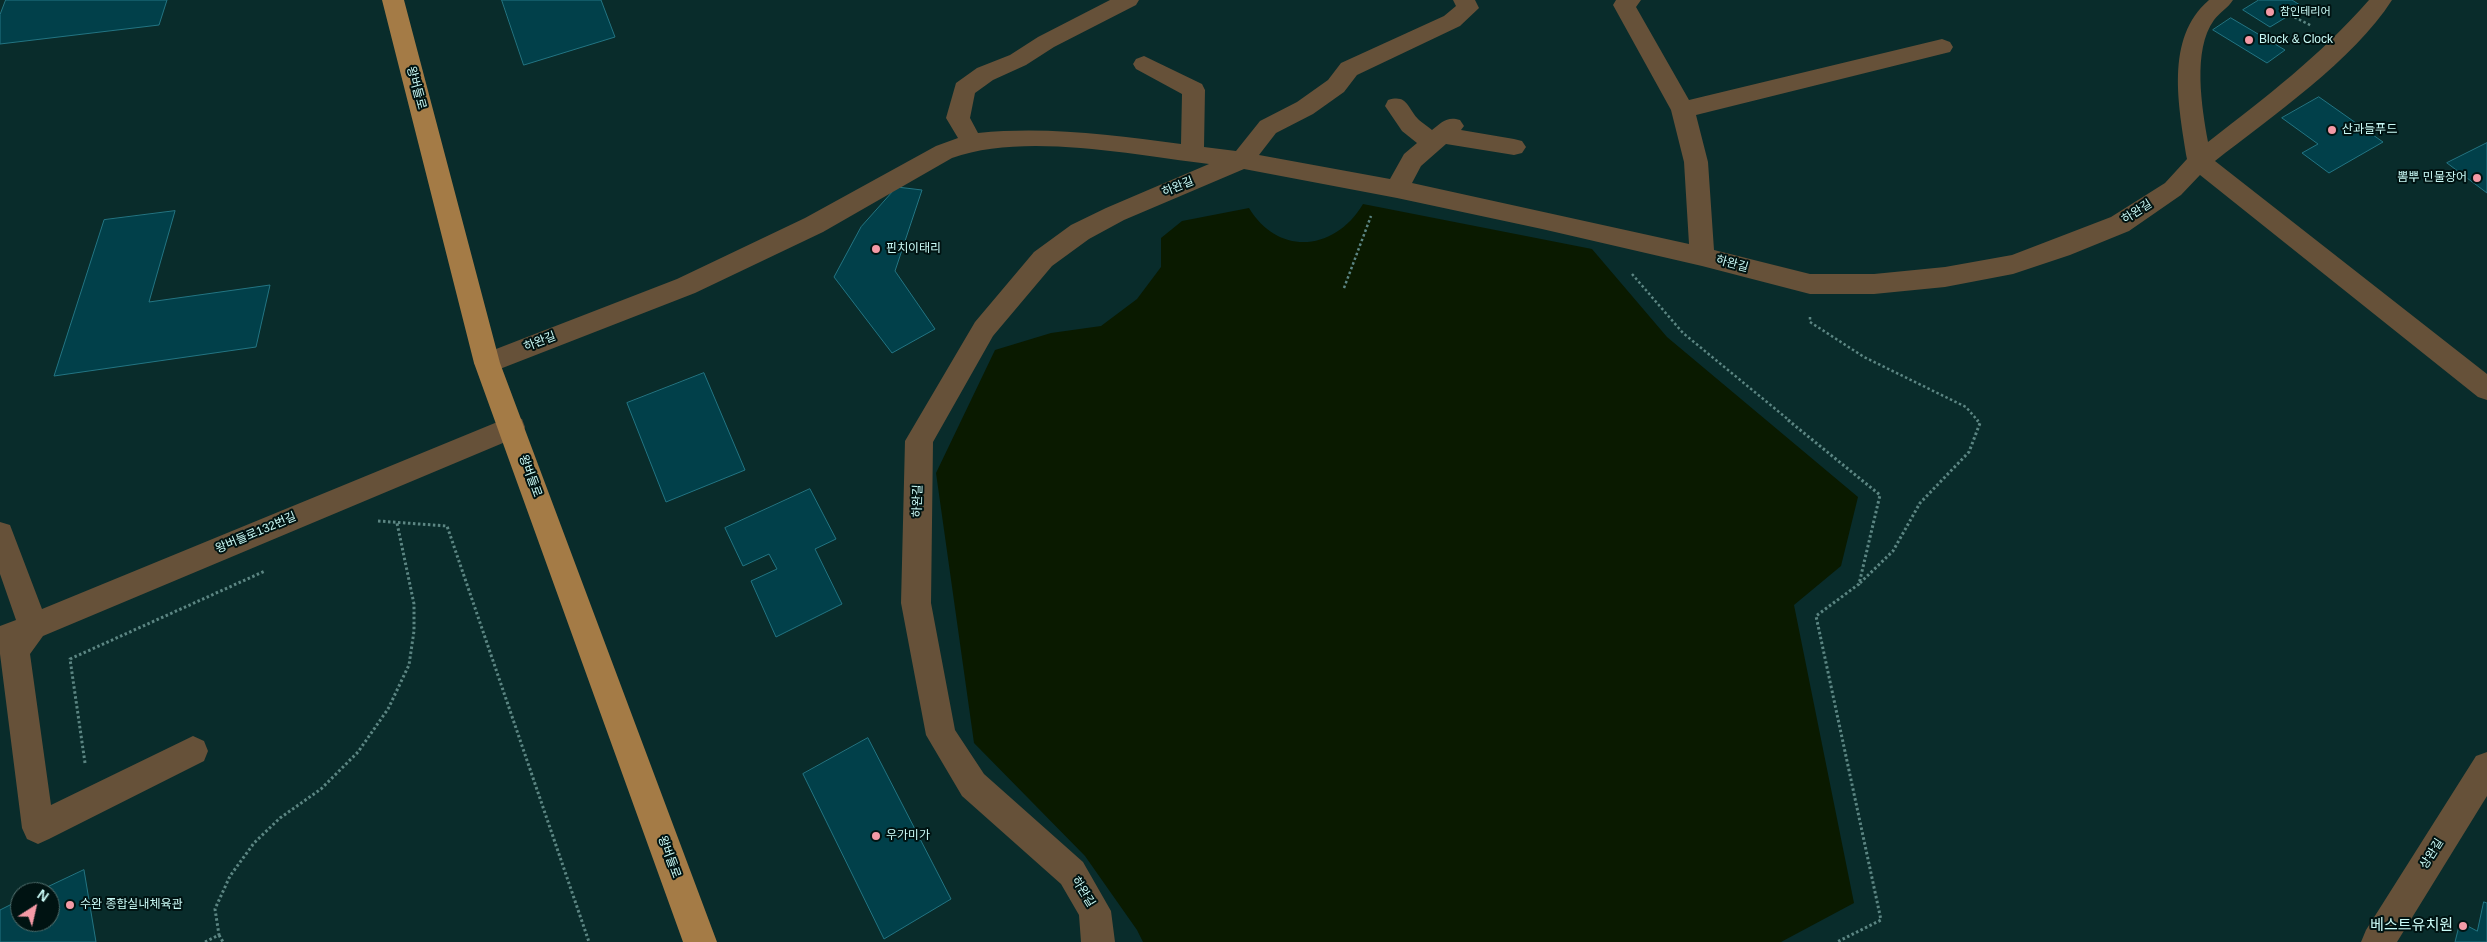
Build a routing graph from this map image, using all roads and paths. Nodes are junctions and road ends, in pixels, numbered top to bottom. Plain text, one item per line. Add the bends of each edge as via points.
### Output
1 (393, 0) edge
2 (1128, 0) edge
3 (1464, 0) edge
4 (1630, 0) edge
5 (2222, 0) edge
6 (2381, 0) edge
7 (1942, 47) dead end
8 (1144, 64) dead end
9 (1396, 106) dead end
10 (1683, 110) junction
11 (1442, 134) junction
12 (972, 142) junction
13 (1514, 147) dead end
14 (1192, 154) junction
15 (1242, 160) junction
16 (2199, 161) junction
17 (1397, 189) junction
18 (1372, 214) dead end
19 (1596, 232) junction
20 (1702, 256) junction
21 (1810, 284) junction
22 (1344, 288) dead end
23 (487, 363) junction
24 (2487, 390) edge
25 (512, 427) junction
26 (375, 521) dead end
27 (397, 523) junction
28 (0, 534) edge
29 (267, 570) dead end
30 (1859, 584) junction
31 (33, 626) junction
32 (0, 640) edge
33 (193, 750) dead end
34 (2487, 767) edge
35 (86, 770) dead end
36 (219, 935) junction
37 (205, 942) edge
38 (223, 942) edge
39 (589, 942) edge
40 (700, 942) edge
41 (1098, 942) edge
42 (1837, 942) edge
43 (2378, 942) edge

1 - 23 main road, 왕버들로
2 - 12 street via 1018,60 985,74 964,89 958,118
3 - 15 street, 하완길 via 1468,8 1452,21 1349,69 1336,86 1306,108 1268,127
4 - 10 street via 1624,5
5 - 16 street via 2203,18 2194,44 2188,80
6 - 16 street, 하완길 via 2349,37 2309,74
7 - 10 street
8 - 14 street via 1194,90
9 - 11 street via 1410,125
10 - 20 street via 1696,162
11 - 13 street
11 - 17 street via 1412,160
12 - 14 street, 하완길 via 1010,138 1092,141
12 - 23 street, 하완길 via 944,152 814,225 686,286
14 - 15 street, 하완길
15 - 17 street, 하완길
15 - 41 street, 하완길 via 1115,214 1080,232 1043,259 984,329 919,441 916,603 941,735 972,784 1072,873 1095,911
16 - 21 street, 하완길 via 2173,189 2120,224 2013,264 1946,277 1874,284
16 - 24 street
17 - 19 street, 하완길
18 - 22 path
19 - 20 street, 하완길
19 - 30 path via 1684,333 1880,495
20 - 21 street, 하완길
21 - 30 path via 1810,322 1864,357 1966,407 1980,423 1969,452 1920,503 1893,551
23 - 25 main road, 왕버들로
25 - 31 street, 왕버들로132번길
25 - 40 main road, 왕버들로
26 - 27 path
27 - 36 path via 414,604 409,665 388,709 358,752 321,789 280,818 254,843 230,876 215,908
27 - 39 path via 447,526
28 - 31 street
29 - 35 path via 70,659
30 - 42 path via 1816,616 1881,920
31 - 32 street, 왕버들로132번길
31 - 33 street via 15,651 38,828
34 - 43 street, 상완길
36 - 37 path
36 - 38 path

